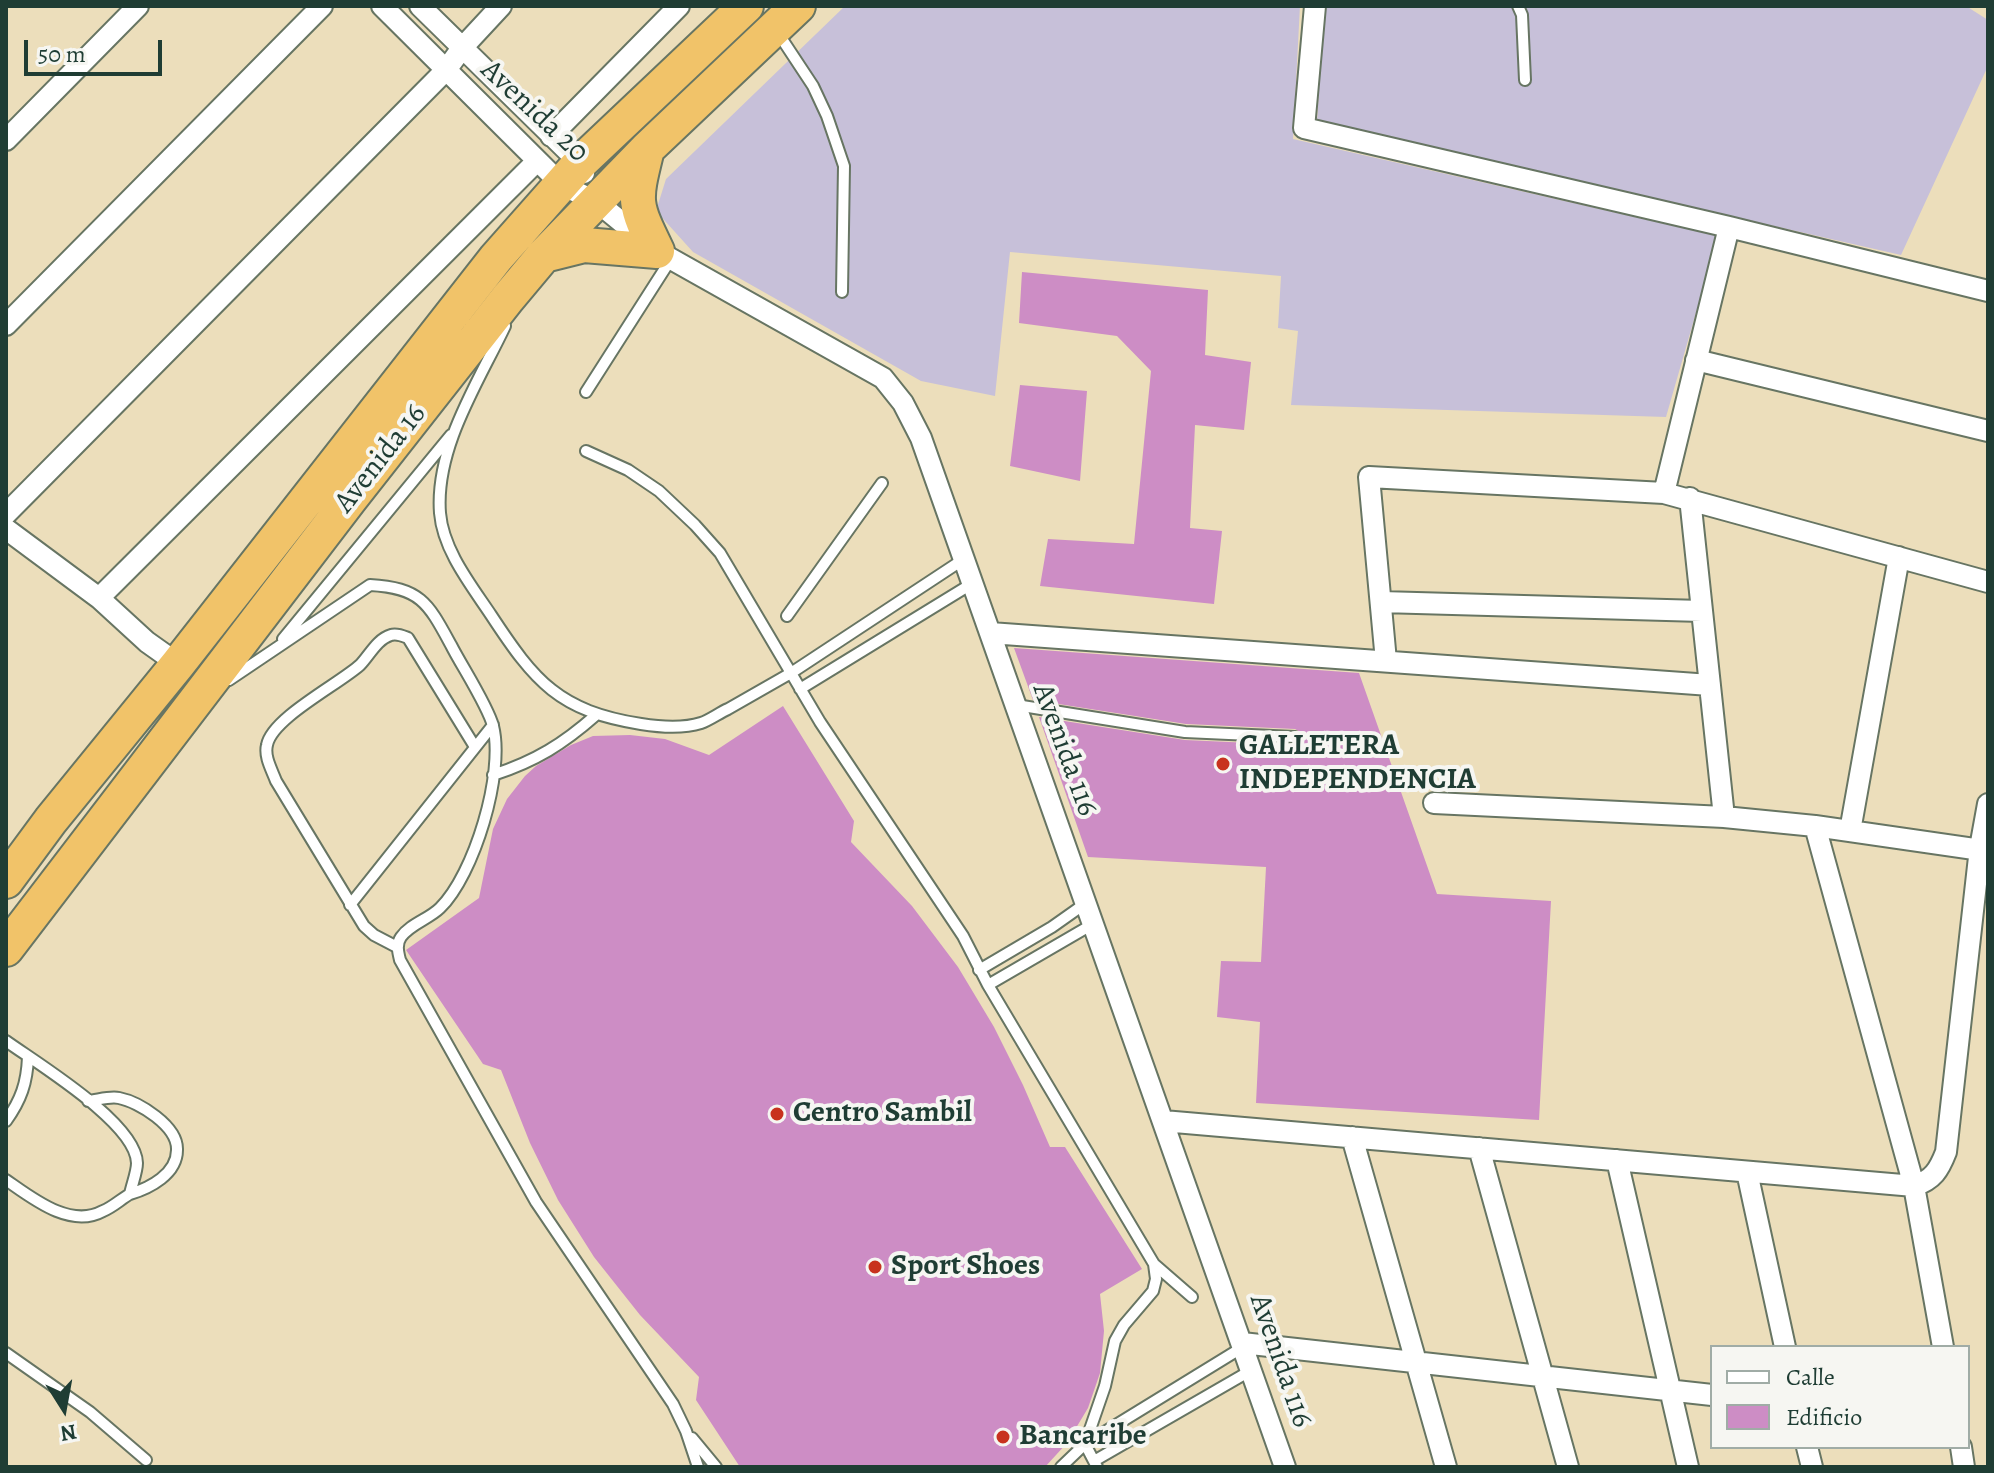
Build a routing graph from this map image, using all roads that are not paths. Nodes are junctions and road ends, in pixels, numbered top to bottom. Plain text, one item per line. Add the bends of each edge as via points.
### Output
1 (138, 6) edge
2 (322, 6) edge
3 (382, 6) edge
4 (420, 6) edge
5 (501, 6) edge
6 (679, 6) edge
7 (746, 6) edge
8 (1315, 6) edge
9 (1518, 6) edge
10 (787, 17) edge
11 (462, 48) junction
12 (446, 70) junction
13 (1525, 80) dead end
14 (551, 136) junction
15 (6, 140) edge
16 (647, 149) junction
17 (537, 161) junction
18 (571, 174) junction
19 (597, 202) junction
20 (1729, 227) junction
21 (544, 255) junction
22 (664, 255) junction
23 (1988, 291) edge
24 (842, 292) dead end
25 (508, 298) junction
26 (6, 325) edge
27 (1696, 360) junction
28 (586, 392) dead end
29 (457, 428) junction
30 (1988, 431) edge
31 (586, 451) dead end
32 (882, 483) dead end
33 (1664, 493) junction
34 (1690, 498) junction
35 (6, 514) edge
36 (6, 529) edge
37 (1899, 557) junction
38 (964, 559) junction
39 (1988, 582) edge
40 (973, 583) junction
41 (99, 598) junction
42 (1381, 602) junction
43 (1702, 611) junction
44 (787, 616) dead end
45 (990, 633) junction
46 (274, 649) junction
47 (1386, 661) junction
48 (178, 664) junction
49 (791, 673) junction
50 (1710, 685) junction
51 (800, 689) junction
52 (1016, 705) junction
53 (191, 706) junction
54 (596, 715) junction
55 (493, 725) junction
56 (1295, 737) dead end
57 (475, 747) junction
58 (493, 775) junction
59 (1434, 803) dead end
60 (1988, 804) edge
61 (1724, 817) junction
62 (1815, 826) junction
63 (1850, 831) junction
64 (1984, 849) edge
65 (6, 881) edge
66 (1086, 903) junction
67 (350, 905) junction
68 (1093, 923) junction
69 (397, 947) junction
70 (6, 949) edge
71 (979, 970) junction
72 (988, 985) junction
73 (6, 1041) edge
74 (28, 1057) junction
75 (88, 1101) junction
76 (6, 1121) edge
77 (1163, 1121) junction
78 (1352, 1137) junction
79 (1479, 1148) junction
80 (1617, 1160) junction
81 (1747, 1172) junction
82 (6, 1180) edge
83 (1914, 1186) junction
84 (130, 1194) junction
85 (1154, 1264) junction
86 (1192, 1297) dead end
87 (1242, 1345) junction
88 (1785, 1345) edge
89 (1943, 1345) edge
90 (6, 1353) edge
91 (1416, 1362) junction
92 (1250, 1371) junction
93 (1542, 1376) junction
94 (1670, 1390) junction
95 (1710, 1395) edge
96 (686, 1431) junction
97 (1085, 1444) junction
98 (146, 1460) dead end
99 (1096, 1464) edge
100 (698, 1467) edge
101 (716, 1467) edge
102 (1061, 1467) edge
103 (1285, 1467) edge
104 (1446, 1467) edge
105 (1568, 1467) edge
106 (1688, 1467) edge

1 - 15 street
2 - 26 street
3 - 12 street, Avenida 20
4 - 11 street, Avenida 20
5 - 11 street
6 - 14 street
7 - 18 highway, Avenida 16
8 - 20 street via 1304,128
9 - 13 lane
10 - 16 highway, Avenida 16
10 - 24 lane via 844,166
11 - 12 street
11 - 14 street, Avenida 20
12 - 17 street, Avenida 20
12 - 35 street
14 - 18 street, Avenida 20
16 - 19 highway, Avenida 16
16 - 22 highway via 636,200
17 - 18 street, Avenida 20
17 - 41 street
18 - 19 street, Avenida 20
18 - 19 street, Avenida 20
18 - 48 highway, Avenida 16 via 486,270
19 - 21 highway, Avenida 16
19 - 22 street, Avenida 116
20 - 23 street
20 - 27 street
21 - 22 highway via 584,245
21 - 25 highway, Avenida 16
22 - 28 lane
22 - 38 street, Avenida 116 via 883,378 921,438
25 - 29 lane via 505,326
25 - 53 highway, Avenida 16
27 - 30 street
27 - 33 street
29 - 46 lane
29 - 54 lane via 441,483 440,514 447,542 508,641 551,691
31 - 49 lane via 659,491 695,525 720,553
32 - 44 lane
33 - 34 street
33 - 42 street via 1369,477
34 - 37 street
34 - 43 street
36 - 41 street
37 - 39 street
37 - 63 street
38 - 40 street, Avenida 116
38 - 49 lane
40 - 45 street, Avenida 116
40 - 51 lane
41 - 48 street
42 - 43 street
42 - 47 street
43 - 50 street
45 - 47 street
45 - 52 street, Avenida 116
46 - 53 lane
46 - 55 lane via 370,585 410,591 431,608
47 - 50 street
48 - 65 highway, Avenida 16
49 - 51 lane
49 - 54 lane via 701,723 675,727
50 - 61 street
51 - 71 lane via 963,936
52 - 56 lane via 1185,732
52 - 66 street, Avenida 116
53 - 70 highway, Avenida 16
54 - 58 lane via 540,757
55 - 57 lane
55 - 58 lane
57 - 67 lane
57 - 67 lane via 408,638 399,634 381,641 360,664 277,728 266,744 267,759
58 - 69 lane via 471,864 439,910 401,936
59 - 61 street
60 - 64 street
61 - 62 street
62 - 63 street
62 - 83 street
63 - 64 street
64 - 83 street via 1946,1152 1928,1182
66 - 68 street, Avenida 116
66 - 71 lane
67 - 69 lane via 374,935
68 - 72 lane
68 - 77 street, Avenida 116
69 - 96 lane via 536,1202 636,1346
71 - 72 lane
72 - 85 lane
73 - 74 lane
74 - 75 lane
74 - 76 lane via 27,1081
75 - 84 lane via 130,1139 137,1163
75 - 84 lane via 116,1097 142,1105 176,1141 178,1152 166,1174 150,1188
77 - 78 street
77 - 87 street, Avenida 116
78 - 79 street
78 - 91 street
79 - 80 street
79 - 93 street
80 - 81 street
80 - 94 street
81 - 83 street
81 - 88 street
82 - 84 lane via 48,1209 72,1215 101,1213
83 - 89 street
85 - 86 lane
85 - 97 lane via 1153,1291 1115,1341
87 - 91 street
87 - 92 street, Avenida 116
87 - 97 lane
90 - 98 lane via 90,1412
91 - 93 street
91 - 104 street
92 - 99 lane
92 - 103 street, Avenida 116
93 - 94 street
93 - 105 street
94 - 95 street
94 - 106 street
96 - 100 lane
96 - 101 lane
97 - 99 lane
97 - 102 lane

